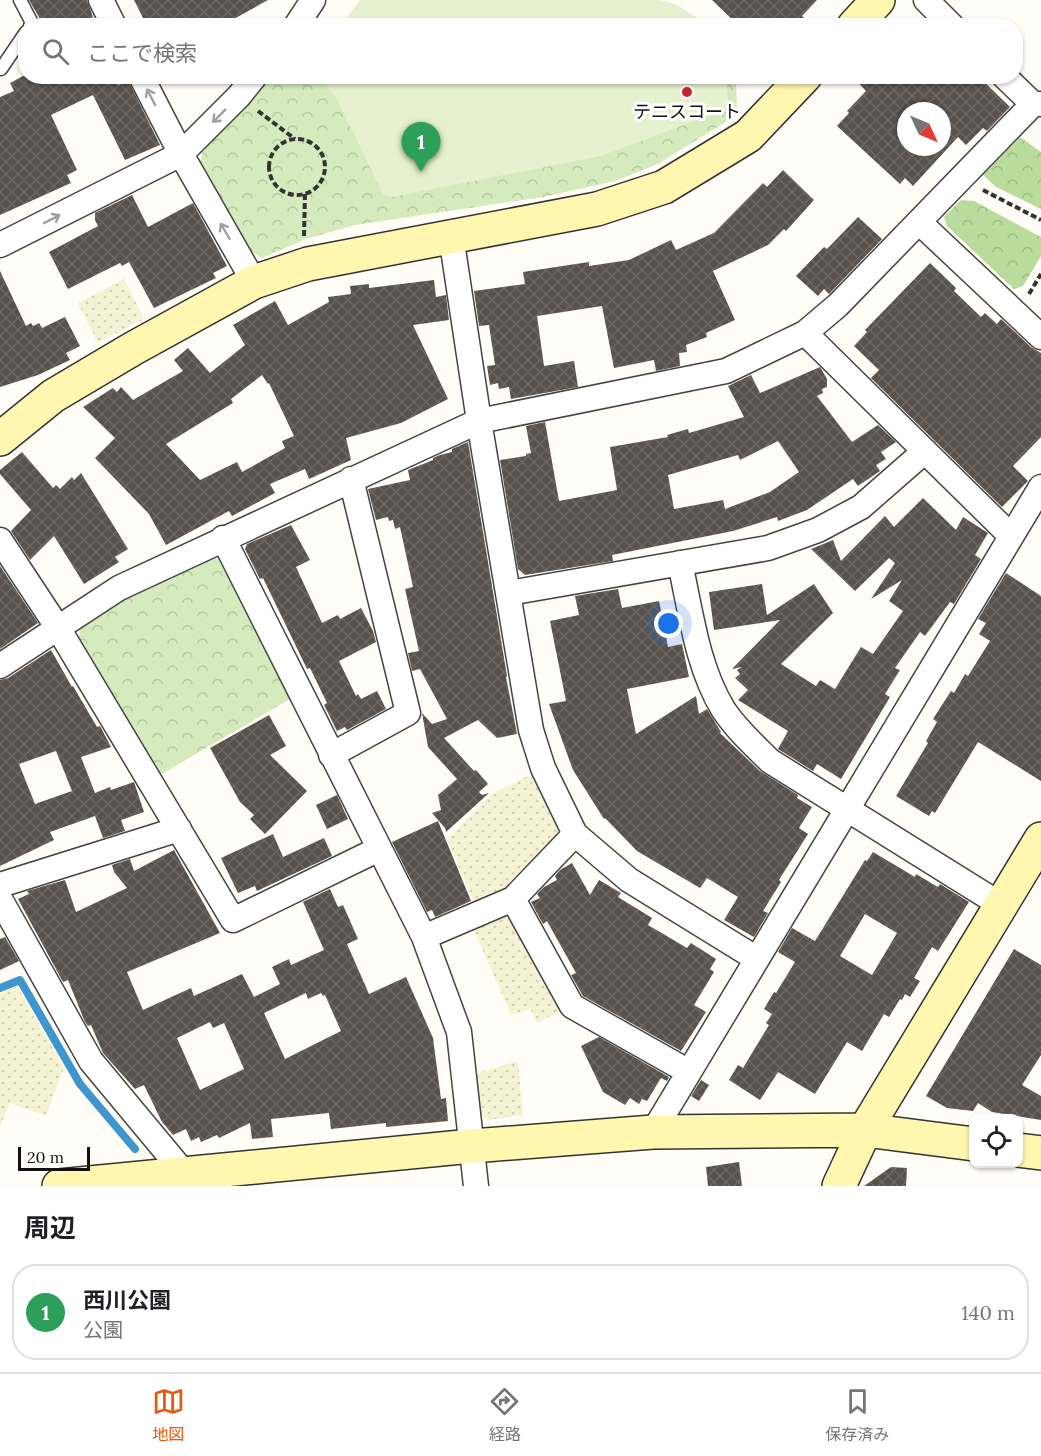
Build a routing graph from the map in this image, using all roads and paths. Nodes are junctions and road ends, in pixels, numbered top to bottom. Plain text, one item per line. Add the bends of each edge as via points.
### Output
1 (20, 0) edge
2 (101, 0) edge
3 (878, 0) edge
4 (926, 0) edge
5 (29, 18) edge
6 (110, 18) edge
7 (861, 18) edge
8 (944, 18) edge
9 (18, 44) edge
10 (1, 69) edge
11 (145, 84) edge
12 (249, 84) edge
13 (797, 84) edge
14 (1014, 84) edge
15 (239, 96) junction
16 (1037, 104) edge
17 (296, 139) junction
18 (181, 154) junction
19 (961, 178) junction
20 (305, 194) junction
21 (1041, 220) edge
22 (919, 222) junction
23 (451, 236) junction
24 (304, 244) dead end
25 (0, 245) edge
26 (254, 282) junction
27 (805, 333) junction
28 (1041, 337) edge
29 (479, 421) junction
30 (0, 439) edge
31 (925, 451) junction
32 (351, 479) junction
33 (1041, 487) edge
34 (1011, 536) junction
35 (223, 538) junction
36 (0, 540) edge
37 (680, 563) junction
38 (509, 593) junction
39 (58, 628) junction
40 (0, 666) edge
41 (332, 755) junction
42 (847, 809) junction
43 (179, 829) junction
44 (574, 834) junction
45 (1041, 839) edge
46 (379, 849) junction
47 (0, 885) edge
48 (0, 899) edge
49 (513, 899) junction
50 (1001, 905) junction
51 (424, 937) junction
52 (757, 959) junction
53 (689, 1072) junction
54 (865, 1130) junction
55 (652, 1132) junction
56 (969, 1143) edge
57 (472, 1146) junction
58 (1023, 1151) edge
59 (1041, 1153) edge
60 (169, 1178) edge
61 (59, 1186) edge
62 (476, 1186) edge
63 (839, 1186) edge

1 - 5 lane
2 - 6 street
3 - 7 street
4 - 8 street
9 - 10 lane
18 -> 11 street
12 - 15 street
13 - 23 street via 748,136 664,187 597,210
14 - 16 street
15 - 17 path
15 -> 18 street
16 - 19 street
17 - 20 path via 313,144 324,158 320,184
17 - 20 path via 273,153 269,171 286,194
25 -> 18 street
26 -> 18 street
19 - 21 path
19 - 22 street
20 - 24 path
22 - 27 street
22 - 28 street
23 - 26 street via 308,264
23 - 29 street
26 - 30 street via 53,396
27 - 29 street via 726,371
27 - 31 street
29 - 32 street
29 - 38 street
31 - 34 street
31 - 37 street via 861,507 818,530 768,548
32 - 35 street
32 - 41 street via 408,713
33 - 34 street
34 - 42 street
35 - 39 street via 119,588
35 - 41 street
36 - 39 street
37 - 38 street
37 - 42 street via 698,650 724,711 770,761
38 - 44 street via 531,730 543,768
39 - 40 street
39 - 43 street
41 - 46 street
42 - 50 street
42 - 52 street
43 - 46 street via 233,920
43 - 47 street
44 - 49 street
44 - 52 street via 629,880
45 - 50 street
46 - 51 street
48 - 60 street via 91,1061
49 - 51 street
49 - 53 street via 572,1006
50 - 54 street
51 - 57 street via 459,1032
52 - 53 street
53 - 55 street
54 - 55 street
54 - 56 street
54 - 63 street
55 - 57 street
57 - 60 street
57 - 62 street
58 - 59 street
60 - 61 street

